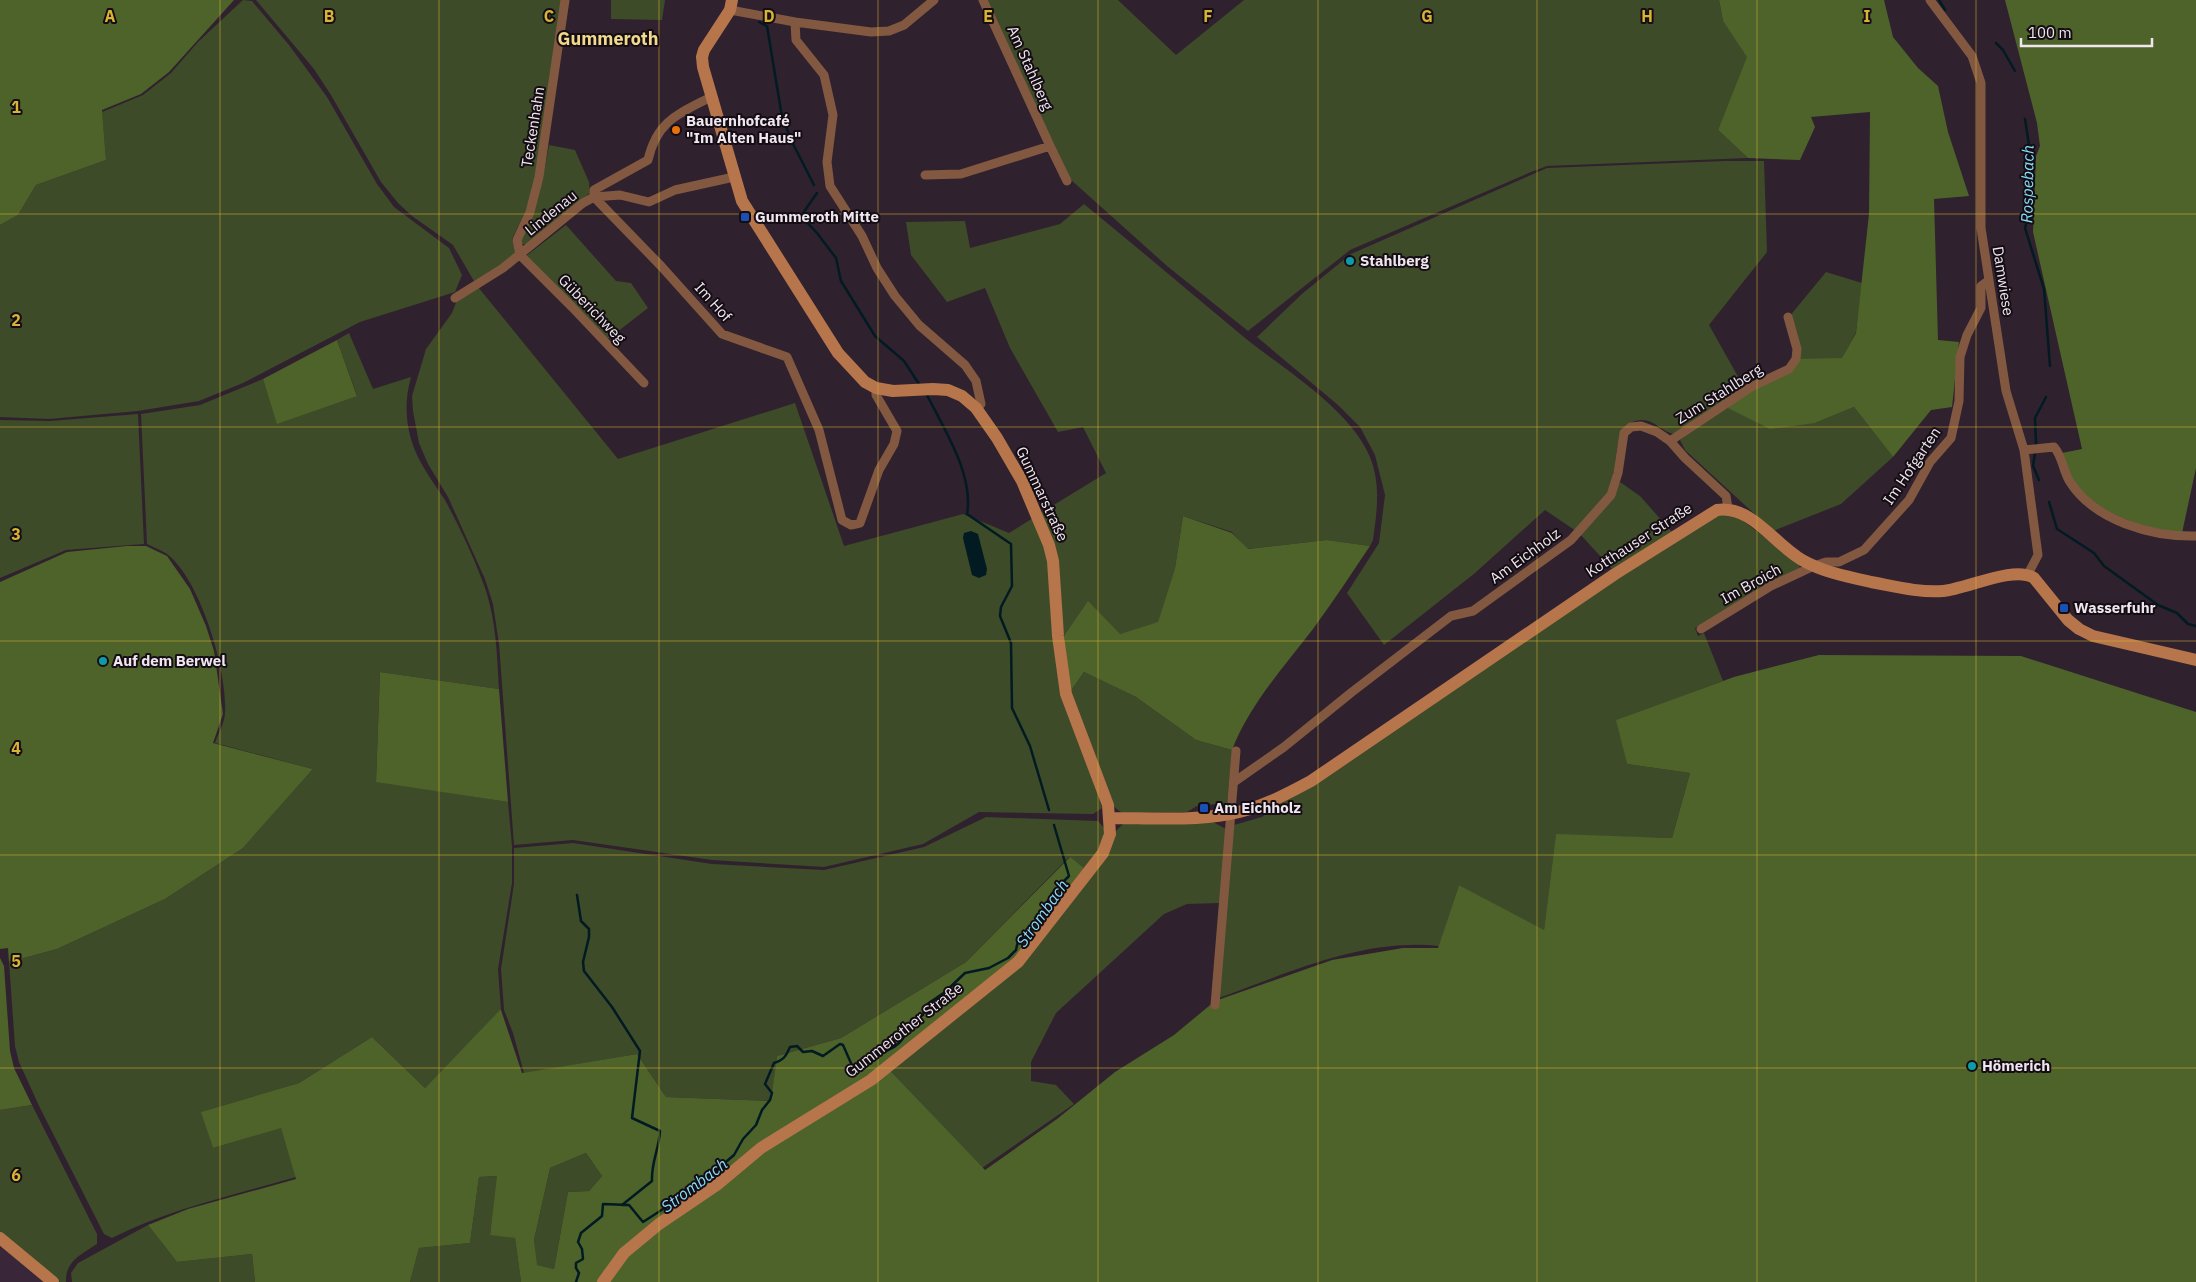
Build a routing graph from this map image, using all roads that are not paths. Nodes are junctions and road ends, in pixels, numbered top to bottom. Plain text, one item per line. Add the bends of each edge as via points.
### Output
1 (565, 0) edge
2 (934, 0) edge
3 (984, 0) edge
4 (1930, 0) edge
5 (731, 5) edge
6 (796, 22) junction
7 (711, 97) junction
8 (1050, 146) junction
9 (925, 175) dead end
10 (734, 177) junction
11 (1067, 181) dead end
12 (594, 197) junction
13 (520, 255) junction
14 (1989, 280) junction
15 (455, 298) dead end
16 (1788, 317) dead end
17 (644, 384) dead end
18 (876, 388) junction
19 (976, 408) junction
20 (1670, 441) junction
21 (2024, 450) junction
22 (1728, 508) junction
23 (2196, 536) edge
24 (1814, 566) junction
25 (2028, 574) junction
26 (1701, 628) dead end
27 (2196, 660) edge
28 (1236, 752) dead end
29 (1234, 782) junction
30 (1229, 815) junction
31 (1110, 818) junction
32 (1215, 1005) dead end
33 (0, 1238) edge
34 (53, 1282) edge
35 (603, 1282) edge

1 - 13 street, Teckenhahn via 539,177 530,212 517,240
2 - 6 street via 904,25 889,31 871,32
3 - 8 street, Am Stahlberg
4 - 14 street, Damwiese via 1972,56 1982,83 1979,213
5 - 6 street
5 - 7 street via 702,57
6 - 19 street via 796,40 824,75 833,115 827,162 830,186 895,296 919,325 965,365 976,381 980,404
7 - 10 street
7 - 12 street via 667,121 651,146 648,160 594,190
8 - 9 street via 961,174
8 - 11 street, Am Stahlberg
10 - 12 street, Lindenau via 675,190 649,202 620,195
10 - 18 street via 749,214 838,353 864,382
12 - 13 street, Lindenau
12 - 18 street, Im Hof via 722,334 786,357 819,430 842,520 851,525 860,523 897,431 876,395
13 - 15 street, Lindenau
13 - 17 street, Güberichweg
14 - 21 street, Damwiese via 2006,391
14 - 24 street, Im Hofgarten via 1981,286 1981,308 1960,357 1959,401 1951,438 1930,462 1909,500 1864,550 1840,562
16 - 20 street, Zum Stahlberg via 1797,349 1796,359 1788,369 1751,387
18 - 19 street, Gummarstraße via 948,390 962,396
19 - 31 street, Gummarstraße via 1022,482 1049,545 1054,561 1058,636 1066,694
20 - 22 street, Am Eichholz via 1726,496
20 - 29 street, Am Eichholz via 1648,428 1631,427 1624,433 1611,495 1571,540 1473,611 1451,616 1284,747
21 - 23 street via 2054,447 2069,482 2111,519 2166,535
21 - 25 street, Damwiese via 2038,555
22 - 24 street via 1752,519 1788,552
22 - 30 street, Kotthauser Straße via 1709,513 1615,574 1311,781 1280,798
24 - 25 street via 1870,581 1941,592 2014,574
24 - 26 street, Im Broich via 1771,586
25 - 27 street via 2079,629 2098,638
28 - 29 street
29 - 30 street
30 - 31 street, Kotthauser Straße
30 - 32 street
31 - 35 street, Gummerother Straße via 1110,834 1103,853 1018,962 871,1080 761,1148 718,1184 659,1224 624,1253
33 - 34 street

